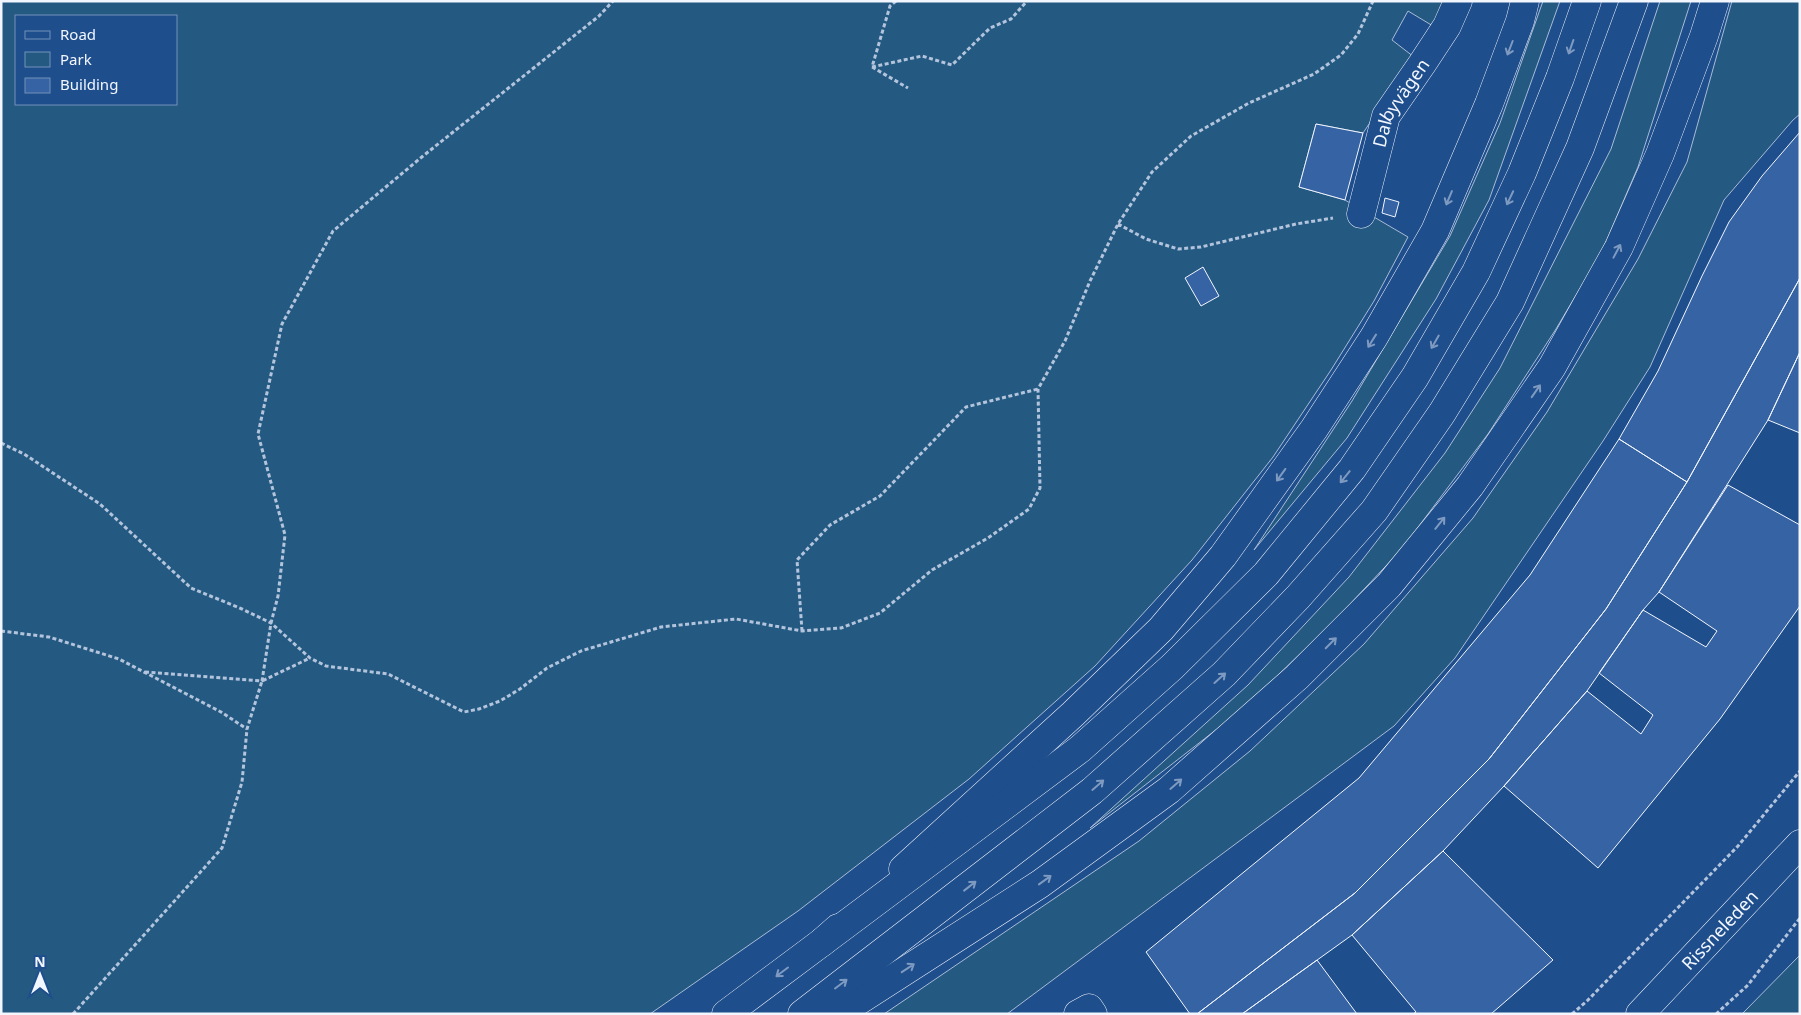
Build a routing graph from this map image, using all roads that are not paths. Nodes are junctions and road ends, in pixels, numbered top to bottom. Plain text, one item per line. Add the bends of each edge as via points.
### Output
1 (1458, 1) edge
2 (1525, 1) edge
3 (1587, 1) edge
4 (1634, 1) edge
5 (1715, 1) edge
6 (1361, 214) road end
7 (1800, 844) edge
8 (822, 943) junction
9 (726, 1014) edge
10 (802, 1014) edge
11 (838, 1014) edge
12 (1078, 1014) edge
13 (1093, 1014) edge
14 (1640, 1014) edge

1 - 6 main road, Dalbyvägen via 1442,34 1386,116
2 -> 8 main road via 1489,104 1436,232 1374,337 1314,429 1223,556 1161,629 1080,708
3 -> 8 main road via 1522,173 1476,272 1415,377 1352,469 1266,574 1172,668 1080,749
10 -> 4 main road via 1106,778 1224,674 1374,511 1442,413 1510,302 1580,148
11 -> 5 main road via 1040,884 1169,790 1297,678 1389,585 1470,486 1552,367 1619,248 1660,154
7 - 14 main road, Rissneleden
8 -> 9 main road
12 - 13 main road via 1089,1008

